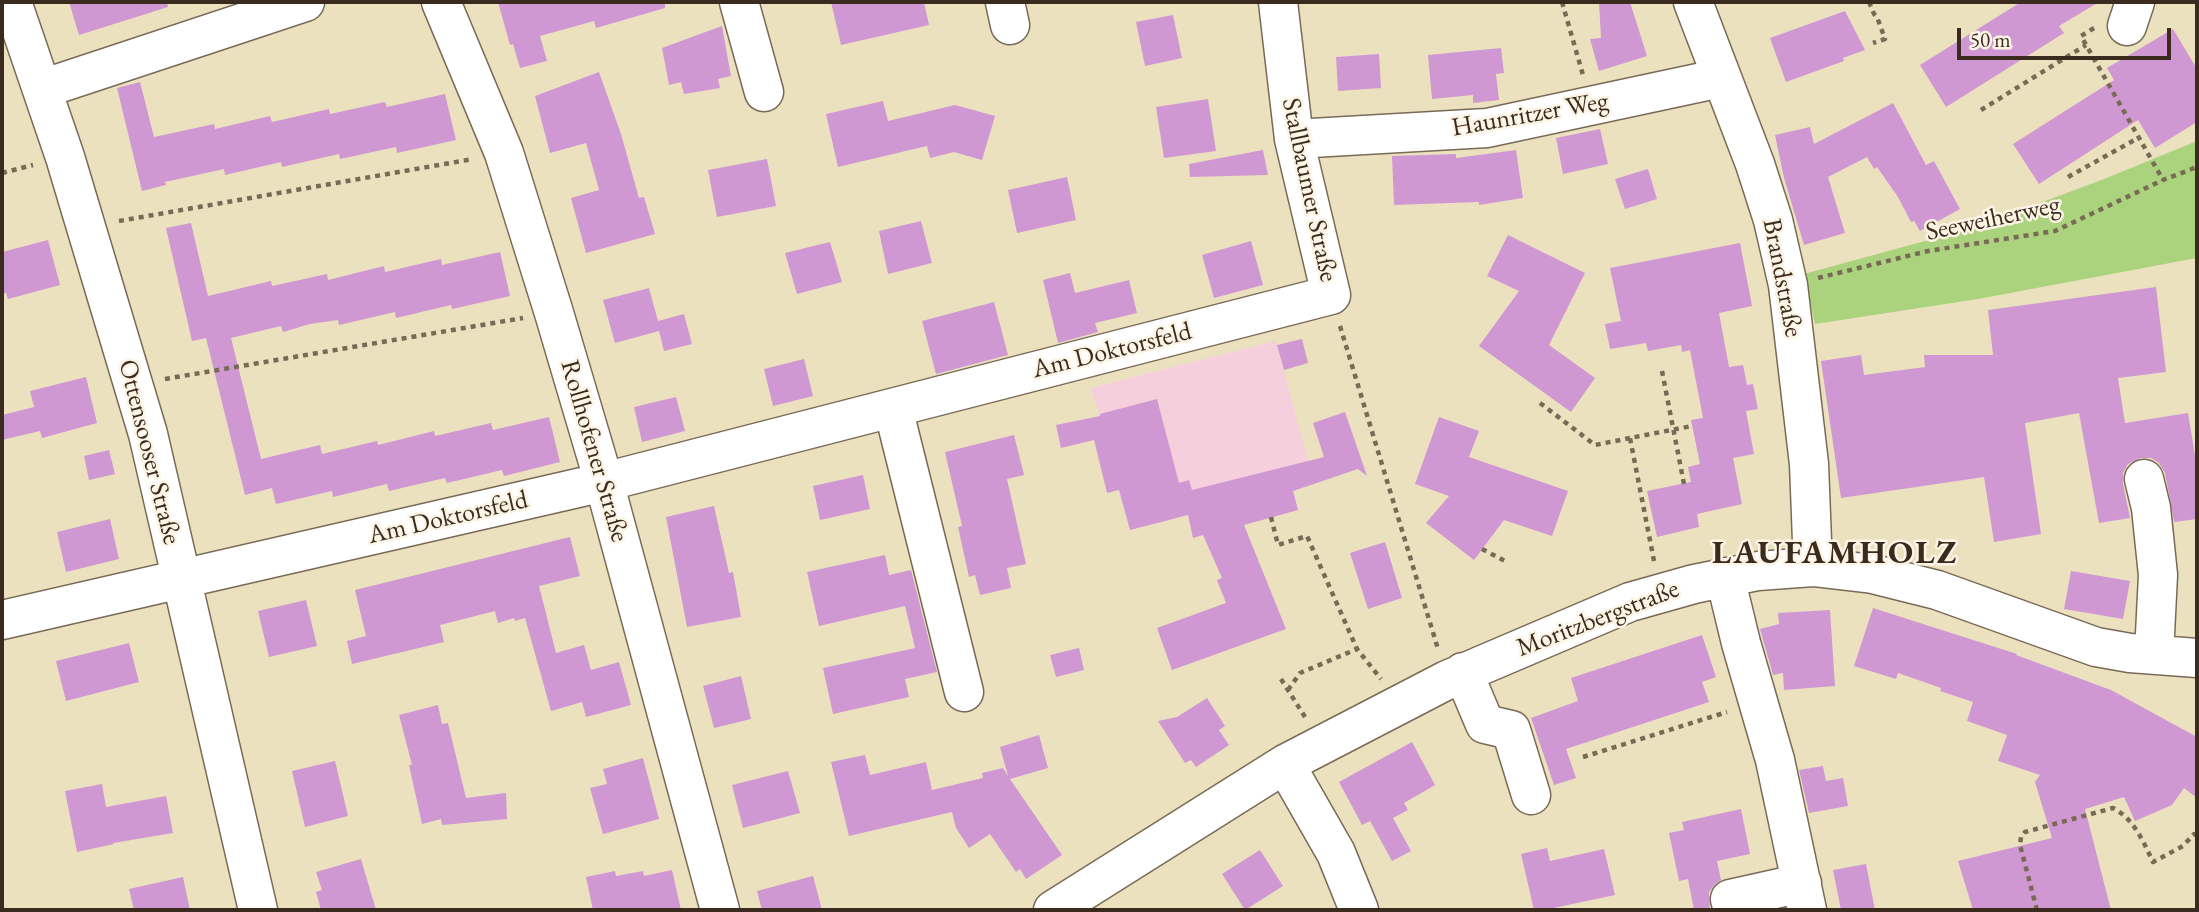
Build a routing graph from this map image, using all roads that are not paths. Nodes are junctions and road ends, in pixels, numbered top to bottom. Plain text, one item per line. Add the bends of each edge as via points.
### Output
1 (12, 2) edge
2 (305, 2) edge
3 (441, 2) edge
4 (739, 2) edge
5 (1279, 2) edge
6 (1699, 4) edge
7 (1721, 78) junction
8 (43, 89) junction
9 (764, 92) dead end
10 (1294, 139) junction
11 (1331, 295) joint
12 (893, 408) junction
13 (2144, 479) dead end
14 (604, 482) junction
15 (1813, 567) junction
16 (1725, 577) junction
17 (181, 580) junction
18 (2, 620) edge
19 (2154, 654) junction
20 (2197, 657) edge
21 (1455, 676) junction
22 (964, 692) dead end
23 (1285, 765) junction
24 (1531, 795) dead end
25 (1804, 897) edge
26 (258, 910) edge
27 (720, 910) edge
28 (1053, 910) edge
29 (1359, 910) edge
30 (1733, 910) edge

1 - 8 street, Ottensooser Straße
2 - 8 street
3 - 14 street, Rollhofener Straße via 504,153
4 - 9 street
5 - 10 street, Stallbaumer Straße
6 - 7 street, Brandstraße
7 - 10 street, Haunritzer Weg via 1487,128
7 - 15 street, Brandstraße via 1755,164 1788,285 1809,464
8 - 17 street, Ottensooser Straße via 149,434
10 - 11 street, Stallbaumer Straße
11 - 12 street, Am Doktorsfeld
12 - 14 street, Am Doktorsfeld
12 - 22 street
13 - 19 street via 2158,575
14 - 17 street, Am Doktorsfeld
14 - 27 street, Rollhofener Straße
15 - 16 street, Moritzbergstraße
15 - 19 street, Moritzbergstraße via 1873,574 1937,590 2096,647
16 - 21 street, Moritzbergstraße via 1630,602
16 - 25 street via 1775,760
17 - 18 street, Am Doktorsfeld
17 - 26 street, Ottensooser Straße
19 - 20 street, Moritzbergstraße
21 - 23 street, Moritzbergstraße
21 - 24 street via 1485,724 1511,730
23 - 28 street, Moritzbergstraße
23 - 29 street via 1336,853
25 - 30 street via 1730,899

